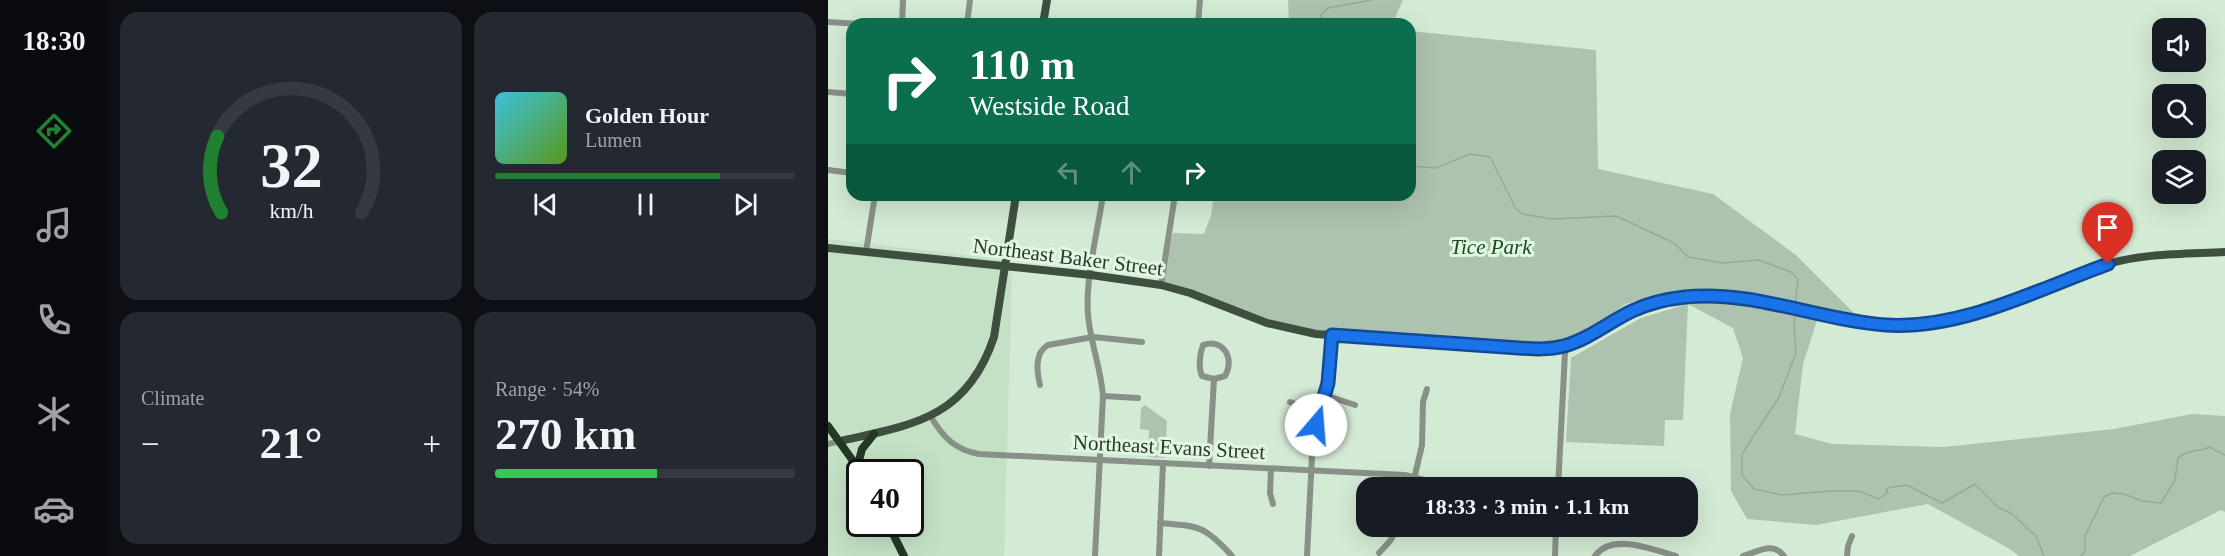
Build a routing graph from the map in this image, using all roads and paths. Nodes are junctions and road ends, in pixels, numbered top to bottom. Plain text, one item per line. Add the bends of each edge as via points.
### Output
1 (903, 0) edge
2 (970, 0) edge
3 (1047, 0) edge
4 (1200, 0) edge
5 (902, 18) edge
6 (968, 18) edge
7 (1044, 18) edge
8 (1198, 18) edge
9 (828, 22) edge
10 (846, 23) edge
11 (828, 92) edge
12 (846, 94) edge
13 (828, 170) edge
14 (846, 172) edge
15 (874, 201) edge
16 (1015, 201) edge
17 (1102, 201) edge
18 (1174, 201) edge
19 (828, 248) edge
20 (866, 252) junction
21 (2225, 252) edge
22 (1005, 267) junction
23 (1091, 275) junction
24 (1161, 285) junction
25 (1332, 335) junction
26 (1093, 337) junction
27 (1142, 342) dead end
28 (1562, 346) junction
29 (1214, 379) junction
30 (1040, 385) dead end
31 (1428, 389) dead end
32 (1325, 395) junction
33 (1103, 396) junction
34 (1138, 398) dead end
35 (1290, 402) dead end
36 (1355, 405) dead end
37 (1319, 413) junction
38 (931, 417) junction
39 (828, 426) edge
40 (874, 434) junction
41 (840, 441) junction
42 (828, 444) edge
43 (852, 459) edge
44 (861, 459) edge
45 (1101, 460) junction
46 (1163, 464) junction
47 (1209, 466) junction
48 (1271, 469) junction
49 (1311, 471) junction
50 (1415, 477) joint
51 (1559, 477) edge
52 (1273, 504) dead end
53 (1160, 523) junction
54 (1852, 536) dead end
55 (894, 537) edge
56 (1392, 537) edge
57 (1556, 537) edge
58 (1379, 553) dead end
59 (904, 556) edge
60 (1095, 556) edge
61 (1159, 556) edge
62 (1232, 556) edge
63 (1307, 556) edge
64 (1555, 556) edge
65 (1595, 556) edge
66 (1676, 556) edge
67 (1743, 556) edge
68 (1784, 556) edge
69 (1847, 556) edge

1 - 5 street
2 - 6 street
3 - 7 main road
4 - 8 street
9 - 10 street
11 - 12 street
13 - 14 street
15 - 20 street
16 - 22 main road
17 - 23 street
18 - 24 street
19 - 20 main road, Northeast Baker Street
20 - 22 main road, Northeast Baker Street
21 - 28 main road, Northeast Baker Street via 2122,260 2003,303 1931,323 1899,326 1728,296 1657,302
22 - 23 main road, Northeast Baker Street
22 - 38 main road via 994,337 983,364 965,390
23 - 24 main road, Northeast Baker Street
23 - 26 street via 1088,312
24 - 25 main road, Northeast Baker Street via 1278,326
25 - 28 main road, Northeast Baker Street via 1519,348
25 - 32 street
26 - 27 street
26 - 30 street via 1041,349
26 - 33 street
28 - 51 street via 1565,354
29 - 29 street via 1228,372 1229,354 1226,349 1208,343 1201,350 1200,371 1202,376
29 - 47 street
31 - 50 street via 1423,402 1422,445
32 - 36 street
32 - 37 street
33 - 34 street
33 - 45 street
35 - 37 street
37 - 49 street
38 - 40 main road
38 - 45 street, Northeast Evans Street via 947,440 968,452
39 - 41 highway
40 - 41 main road
40 - 44 highway via 862,449
41 - 42 street
41 - 43 highway
45 - 46 street, Northeast Evans Street
45 - 60 street
46 - 47 street, Northeast Evans Street
46 - 53 street
47 - 48 street, Northeast Evans Street
48 - 49 street, Northeast Evans Street
48 - 52 street
49 - 50 street, Northeast Evans Street
49 - 63 street
53 - 61 street
53 - 62 street via 1204,530
54 - 69 street
55 - 59 highway
56 - 58 street
57 - 64 street
65 - 66 street via 1614,544
67 - 68 street via 1769,547

